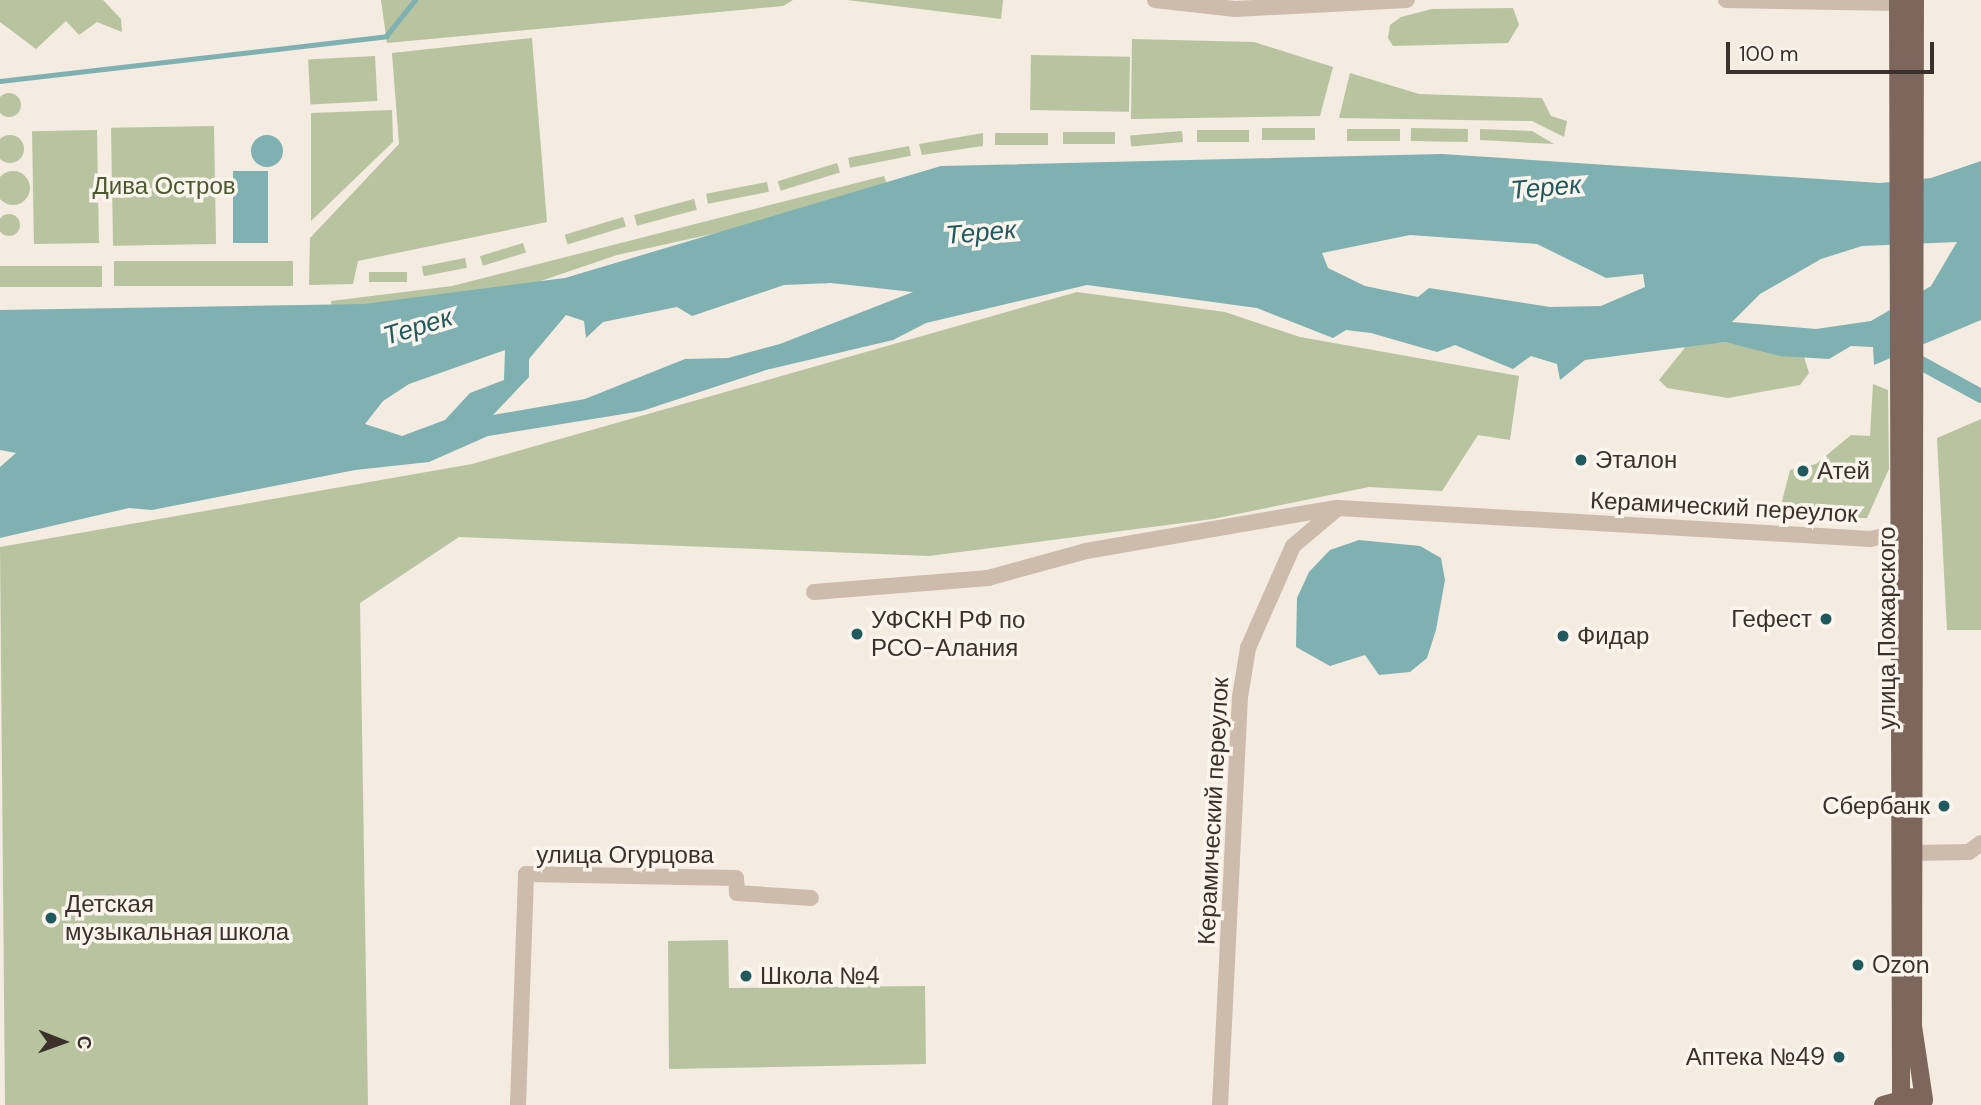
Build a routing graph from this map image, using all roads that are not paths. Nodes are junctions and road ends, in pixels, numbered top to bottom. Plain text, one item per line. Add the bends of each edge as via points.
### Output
1 (1155, 0) edge
2 (1407, 0) edge
3 (1726, 0) edge
4 (1904, 1) edge
5 (1905, 432) junction
6 (1338, 508) junction
7 (1898, 533) junction
8 (814, 592) dead end
9 (1981, 843) edge
10 (1913, 853) junction
11 (811, 898) dead end
12 (1901, 1097) junction
13 (1927, 1102) edge
14 (519, 1105) edge
15 (1220, 1105) edge
16 (1883, 1105) edge

1 - 2 street via 1235,9
3 - 4 street
4 - 5 main road, улица Пожарского
5 - 7 main road, улица Пожарского
5 - 10 main road, улица Пожарского
6 - 7 street, Керамический переулок via 1870,539
6 - 8 street, Керамический переулок via 1086,551 988,578
6 - 15 street, Керамический переулок via 1293,546 1248,648 1240,697
7 - 12 main road, улица Пожарского
9 - 10 street via 1969,852
10 - 13 main road, улица Пожарского via 1913,1026
11 - 14 street, улица Огурцова via 737,893 736,878 526,874
12 - 13 main road
12 - 16 main road

